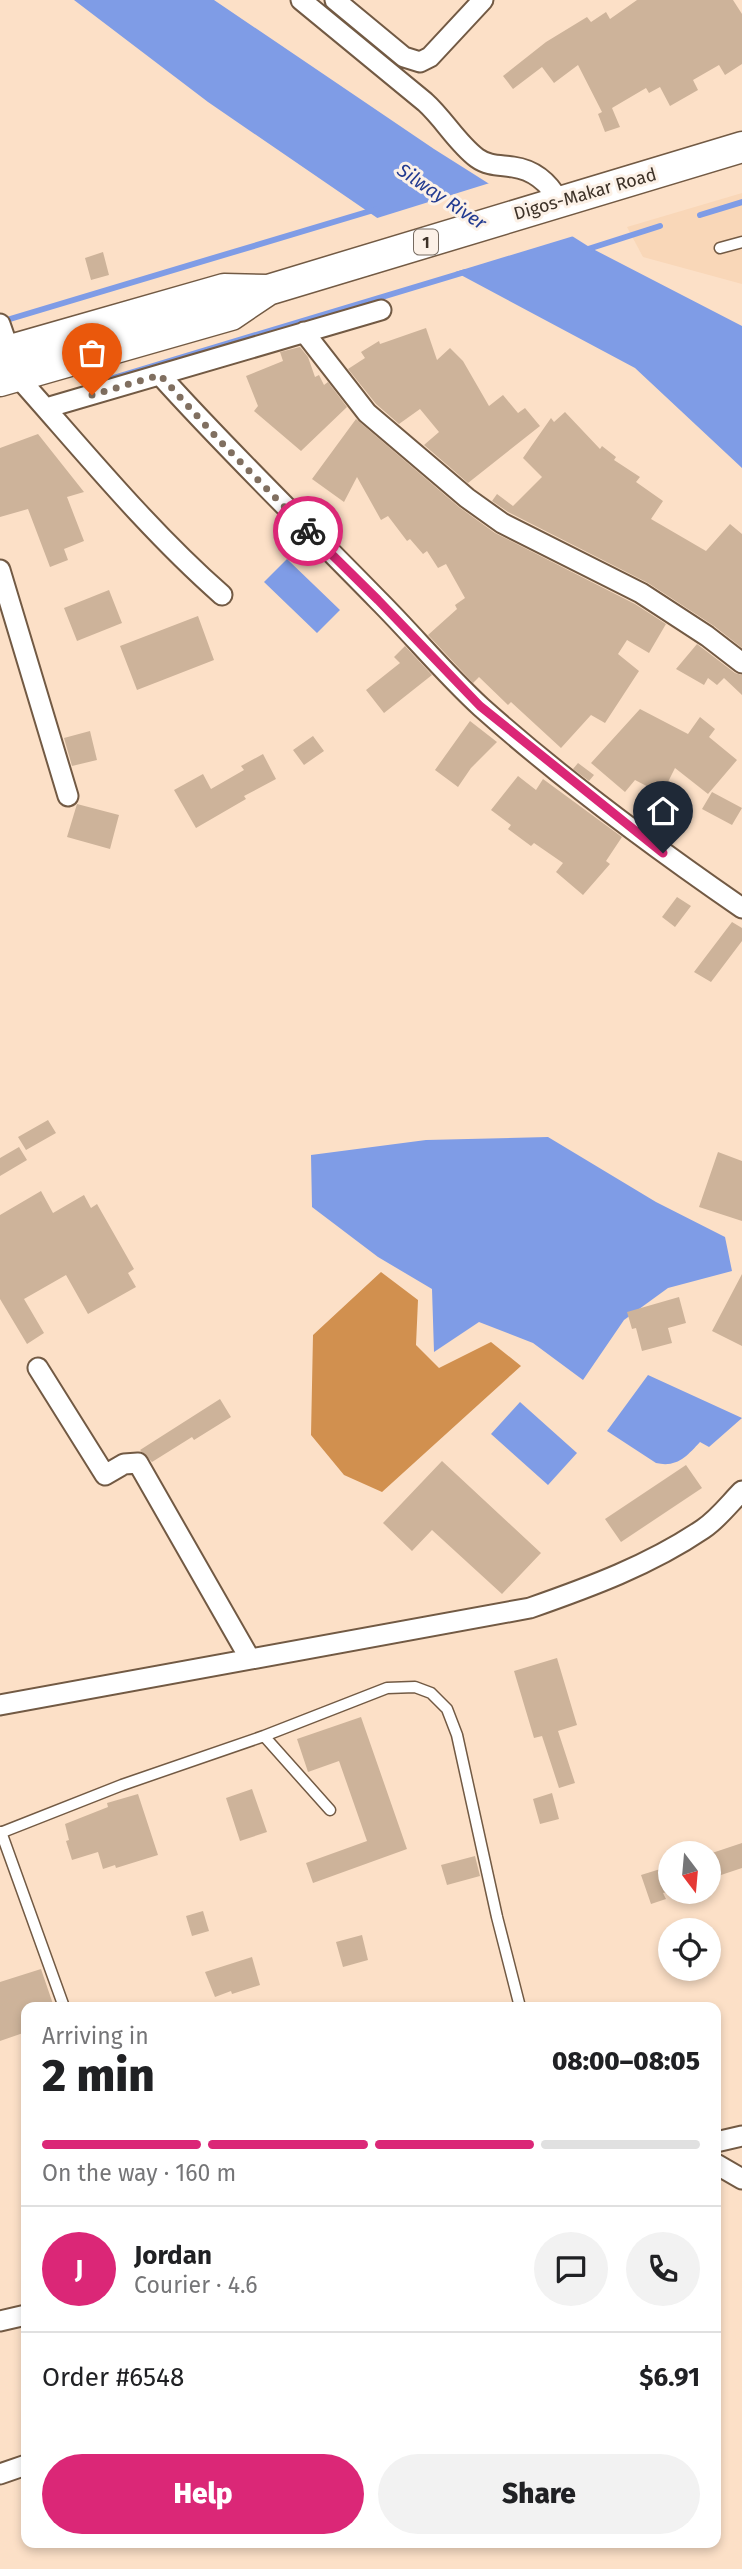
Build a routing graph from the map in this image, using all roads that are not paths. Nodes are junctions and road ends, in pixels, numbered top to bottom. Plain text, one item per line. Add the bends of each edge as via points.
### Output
1 (301, 0) edge
2 (335, 0) edge
3 (483, 0) edge
4 (742, 147) edge
5 (552, 203) junction
6 (742, 243) edge
7 (720, 248) dead end
8 (381, 310) dead end
9 (304, 332) junction
10 (5, 357) edge
11 (160, 375) junction
12 (46, 408) junction
13 (0, 570) edge
14 (222, 595) dead end
15 (742, 663) edge
16 (68, 796) dead end
17 (742, 908) edge
18 (38, 1368) dead end
19 (742, 1490) edge
20 (250, 1659) junction
21 (0, 1705) edge
22 (264, 1736) junction
23 (330, 1810) dead end
24 (1, 1833) edge
25 (62, 2002) edge
26 (519, 2002) edge
27 (742, 2136) edge
28 (721, 2141) edge
29 (721, 2167) edge
30 (742, 2179) edge
31 (21, 2316) edge
32 (0, 2322) edge
33 (21, 2467) edge
34 (0, 2474) edge

1 - 5 street via 425,102 470,152 493,165 529,171 551,187
2 - 3 street via 404,57 420,62
4 - 5 main road, Digos-Makar Road / 1
5 - 10 main road, Digos-Makar Road / 1 via 268,290 231,315
6 - 7 lane
8 - 9 street
9 - 11 street
9 - 15 street via 367,413 475,505 641,593
10 - 12 street
11 - 12 street
11 - 17 street via 480,706 684,870
12 - 14 street via 163,539
13 - 16 street
18 - 20 street via 105,1475 124,1464 138,1463
19 - 20 street via 705,1528 647,1561 530,1608
20 - 21 street
22 - 23 lane
22 - 24 lane via 122,1784
22 - 26 lane via 387,1688 415,1687 431,1693 447,1709 457,1735
24 - 25 lane
27 - 28 street
29 - 30 street
31 - 32 street
33 - 34 street

